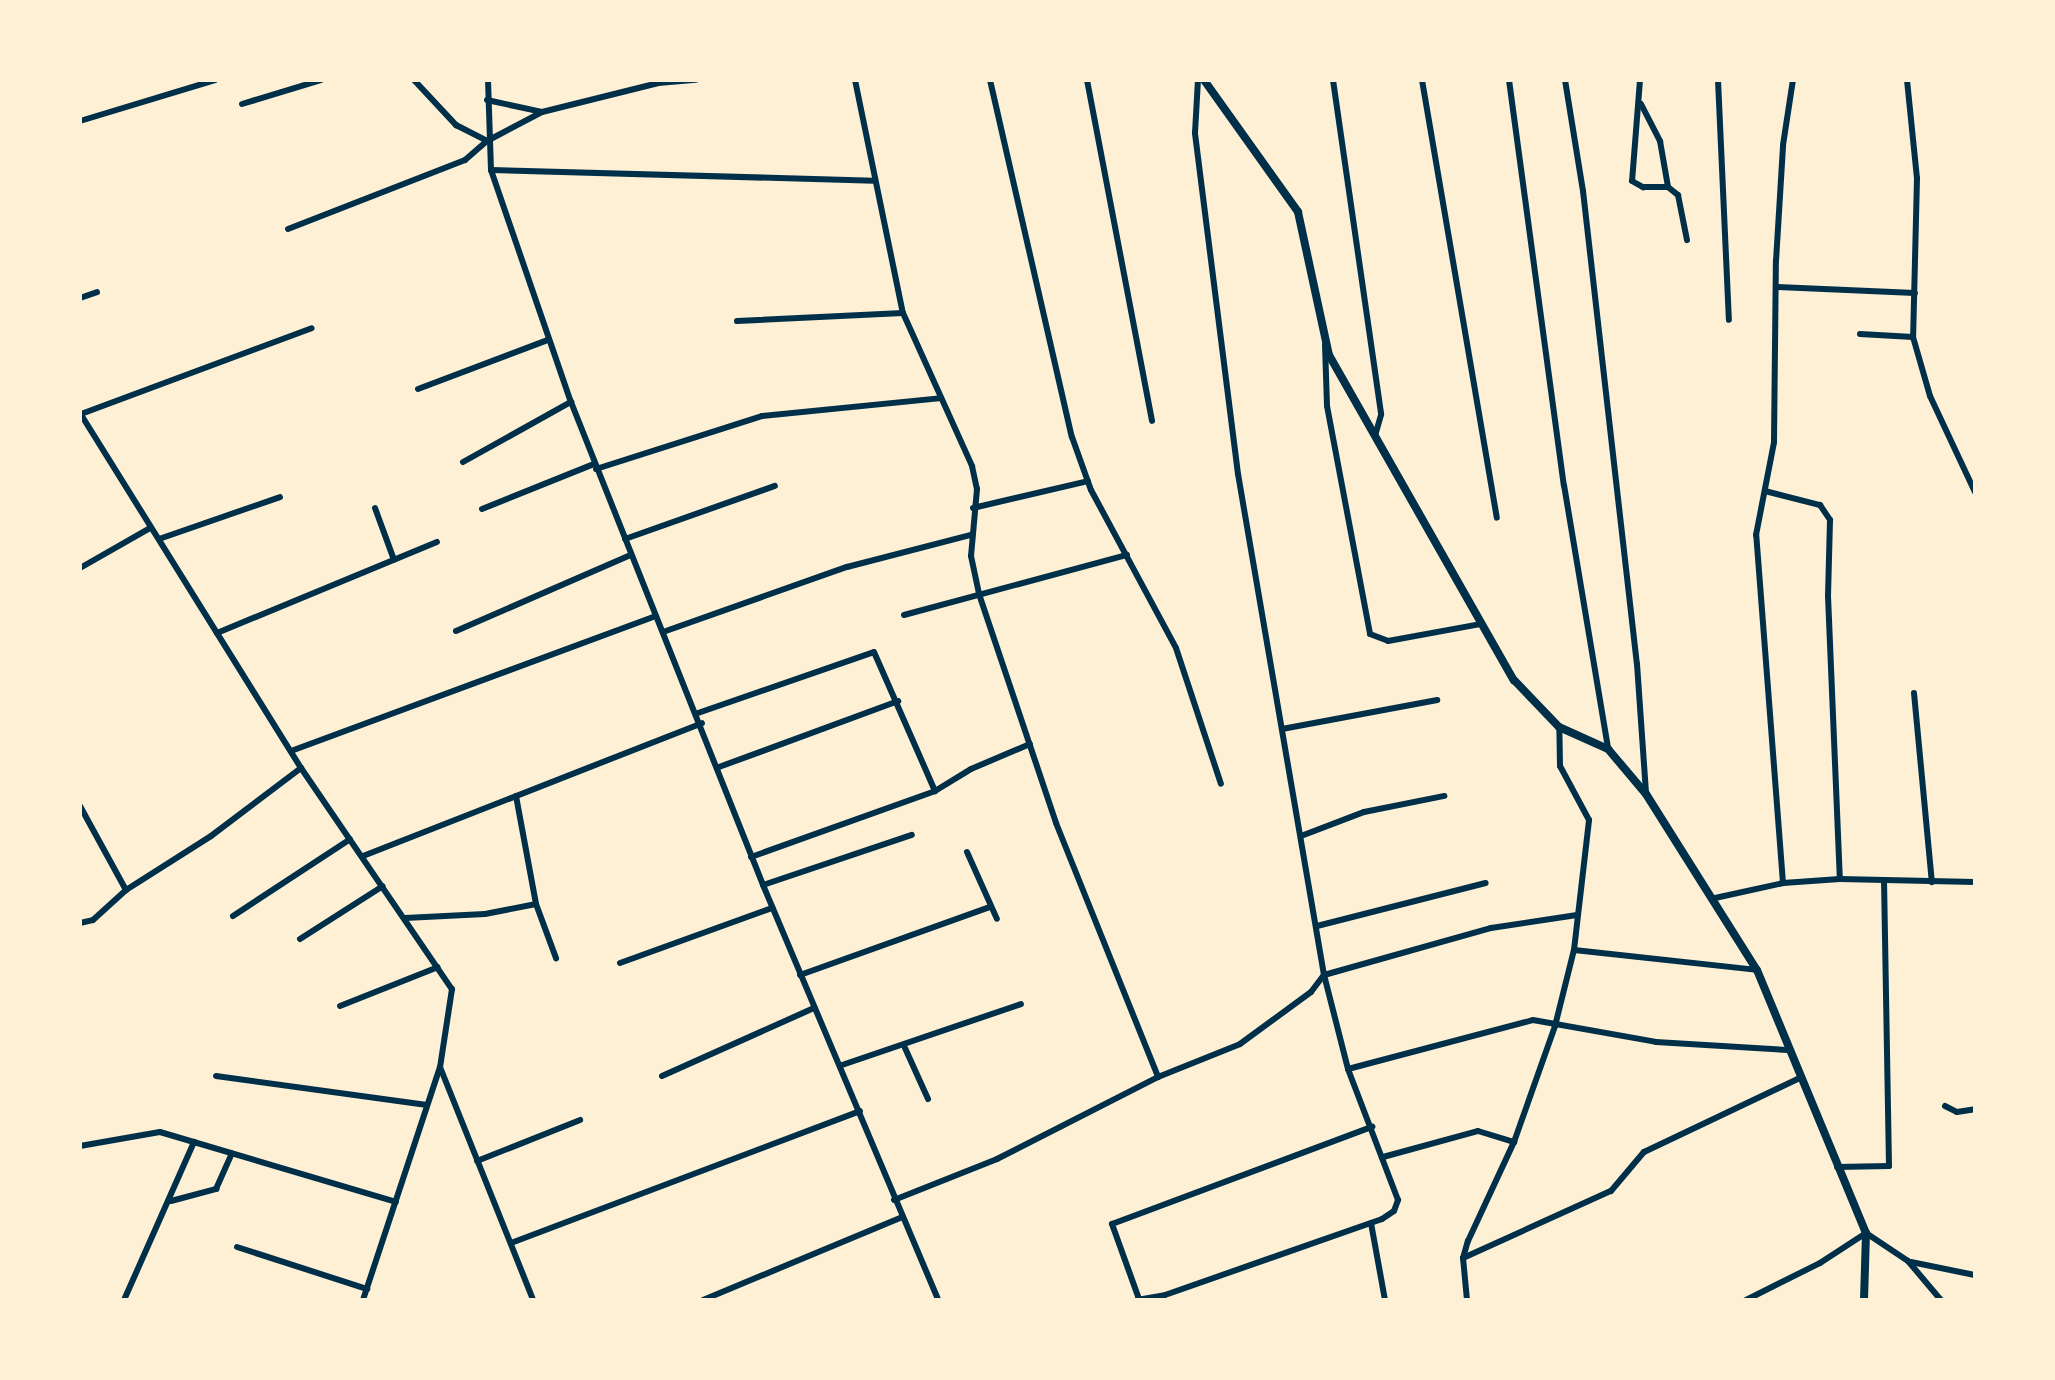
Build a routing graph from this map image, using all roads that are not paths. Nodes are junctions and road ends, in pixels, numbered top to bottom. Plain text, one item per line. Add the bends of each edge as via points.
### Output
1 (215, 80) edge
2 (321, 80) edge
3 (414, 80) edge
4 (488, 80) edge
5 (696, 80) edge
6 (855, 80) edge
7 (990, 80) edge
8 (1087, 80) edge
9 (1201, 80) edge
10 (1333, 80) edge
11 (1422, 80) edge
12 (1509, 80) edge
13 (1565, 80) edge
14 (1640, 80) edge
15 (1718, 80) edge
16 (1793, 80) edge
17 (1907, 80) edge
18 (658, 81) edge
19 (487, 100) junction
20 (1641, 103) junction
21 (242, 104) dead end
22 (542, 112) junction
23 (80, 121) edge
24 (487, 141) junction
25 (491, 170) junction
26 (874, 181) junction
27 (1668, 187) junction
28 (288, 229) dead end
29 (1687, 240) dead end
30 (1776, 287) junction
31 (97, 292) dead end
32 (1915, 293) junction
33 (80, 298) edge
34 (903, 313) junction
35 (1729, 320) dead end
36 (737, 321) dead end
37 (312, 328) dead end
38 (1860, 334) dead end
39 (1913, 337) junction
40 (548, 340) junction
41 (1325, 342) junction
42 (418, 389) dead end
43 (941, 398) junction
44 (571, 402) junction
45 (80, 413) edge
46 (1152, 421) dead end
47 (1375, 439) junction
48 (463, 462) dead end
49 (595, 466) junction
50 (1088, 481) junction
51 (775, 486) dead end
52 (1765, 491) junction
53 (1975, 492) edge
54 (280, 497) dead end
55 (375, 508) dead end
56 (973, 508) junction
57 (482, 509) dead end
58 (1497, 518) dead end
59 (150, 528) junction
60 (971, 535) junction
61 (159, 539) junction
62 (625, 539) junction
63 (437, 542) dead end
64 (631, 555) junction
65 (1127, 555) junction
66 (394, 560) junction
67 (80, 568) edge
68 (979, 594) junction
69 (904, 615) dead end
70 (656, 616) junction
71 (1481, 624) junction
72 (456, 631) dead end
73 (663, 632) junction
74 (217, 633) junction
75 (1914, 693) dead end
76 (1437, 700) dead end
77 (898, 701) junction
78 (698, 713) junction
79 (702, 723) junction
80 (1559, 727) junction
81 (1282, 729) junction
82 (1030, 744) junction
83 (1608, 749) junction
84 (291, 751) junction
85 (719, 767) junction
86 (301, 768) junction
87 (1221, 784) dead end
88 (935, 791) junction
89 (1646, 794) junction
90 (516, 796) junction
91 (1444, 796) dead end
92 (80, 806) edge
93 (912, 835) dead end
94 (1301, 836) junction
95 (350, 839) junction
96 (967, 852) dead end
97 (363, 856) junction
98 (751, 857) junction
99 (1840, 879) junction
100 (1884, 880) junction
101 (1932, 882) junction
102 (1975, 882) edge
103 (1486, 883) dead end
104 (1783, 883) junction
105 (763, 885) junction
106 (383, 886) junction
107 (126, 890) junction
108 (1715, 898) junction
109 (536, 904) junction
110 (990, 907) junction
111 (772, 908) junction
112 (1577, 915) junction
113 (233, 916) dead end
114 (404, 918) junction
115 (997, 919) dead end
116 (80, 923) edge
117 (1317, 926) junction
118 (300, 939) dead end
119 (1574, 950) junction
120 (556, 958) dead end
121 (620, 963) dead end
122 (438, 967) junction
123 (1757, 970) junction
124 (800, 975) junction
125 (1324, 975) junction
126 (1021, 1004) dead end
127 (340, 1006) dead end
128 (814, 1008) junction
129 (1555, 1026) junction
130 (905, 1048) junction
131 (1788, 1050) junction
132 (842, 1065) junction
133 (440, 1067) junction
134 (1348, 1069) junction
135 (216, 1076) dead end
136 (662, 1076) dead end
137 (1158, 1077) junction
138 (1800, 1078) junction
139 (928, 1099) dead end
140 (427, 1105) junction
141 (1945, 1106) dead end
142 (1975, 1109) edge
143 (860, 1111) junction
144 (580, 1120) dead end
145 (1372, 1127) junction
146 (194, 1142) junction
147 (1514, 1142) junction
148 (80, 1146) edge
149 (232, 1153) junction
150 (1383, 1157) junction
151 (477, 1161) junction
152 (1837, 1167) junction
153 (894, 1200) junction
154 (171, 1201) junction
155 (396, 1202) junction
156 (902, 1217) junction
157 (1371, 1223) junction
158 (1866, 1233) junction
159 (511, 1243) junction
160 (237, 1247) dead end
161 (1463, 1258) junction
162 (1908, 1261) junction
163 (1975, 1275) edge
164 (367, 1289) junction
165 (1166, 1298) edge
166 (124, 1300) edge
167 (363, 1300) edge
168 (533, 1300) edge
169 (703, 1300) edge
170 (938, 1300) edge
171 (1138, 1300) edge
172 (1385, 1300) edge
173 (1467, 1300) edge
174 (1746, 1300) edge
175 (1864, 1300) edge
176 (1941, 1300) edge

1 - 23 street
2 - 21 street
3 - 24 street via 456,125
4 - 19 street
5 - 18 street
6 - 26 street
7 - 50 street via 1072,437
8 - 46 street
9 - 41 street via 1298,212
9 - 81 street via 1195,133 1227,397
10 - 47 street via 1381,415
11 - 58 street
12 - 83 street via 1564,485
13 - 89 street via 1583,191 1637,664
14 - 20 street
15 - 35 street
16 - 30 street via 1783,145
17 - 32 street via 1917,178
18 - 22 street
19 - 22 street
19 - 24 street
20 - 27 street via 1660,141
20 - 27 street via 1632,181
22 - 24 street
24 - 25 street
24 - 28 street via 465,160
25 - 26 street
25 - 40 street
26 - 34 street
27 - 29 street via 1682,204
30 - 32 street
30 - 52 street via 1774,442
31 - 33 street
32 - 39 street
34 - 36 street
34 - 43 street
37 - 45 street
38 - 39 street
39 - 53 street via 1930,396
40 - 42 street
40 - 44 street
41 - 47 street
41 - 71 street via 1327,406 1370,634 1388,641
43 - 49 street via 762,416
43 - 56 street via 972,466 977,489
44 - 48 street
44 - 49 street
45 - 59 street
47 - 71 street
49 - 57 street
49 - 62 street
50 - 56 street
50 - 65 street
51 - 62 street
52 - 99 street via 1820,505 1830,520 1828,596
52 - 104 street via 1756,535
54 - 61 street
55 - 66 street
56 - 60 street
59 - 61 street
59 - 67 street
60 - 68 street
60 - 73 street via 847,567
61 - 74 street
62 - 64 street
63 - 66 street
64 - 70 street
64 - 72 street
65 - 68 street
65 - 87 street via 1176,648
66 - 74 street
68 - 69 street
68 - 82 street
70 - 73 street
70 - 84 street
71 - 80 street via 1514,680
73 - 78 street
74 - 84 street
75 - 101 street
76 - 81 street
77 - 78 street via 880,655 867,651
77 - 85 street
77 - 88 street
78 - 79 street
79 - 85 street
79 - 90 street
80 - 83 street
80 - 112 street via 1560,766 1589,820
81 - 94 street
82 - 88 street
82 - 137 street via 1056,823
83 - 89 street
84 - 86 street
85 - 98 street
86 - 95 street
86 - 107 street via 211,836
88 - 98 street
89 - 108 street
90 - 97 street
90 - 109 street
91 - 94 street via 1364,812
92 - 107 street
93 - 105 street
94 - 117 street
95 - 97 street
95 - 113 street
96 - 110 street
97 - 106 street
98 - 105 street
99 - 100 street
99 - 104 street
100 - 101 street
100 - 152 street via 1889,1166
101 - 102 street
103 - 117 street
104 - 108 street
105 - 111 street
106 - 114 street
106 - 118 street
107 - 116 street via 93,920
108 - 123 street
109 - 114 street via 485,914
109 - 120 street
110 - 115 street
110 - 124 street
111 - 121 street
111 - 124 street
112 - 119 street
112 - 125 street via 1491,928
114 - 122 street
117 - 125 street
119 - 123 street
119 - 129 street
122 - 127 street
122 - 133 street via 453,998
123 - 131 street
124 - 128 street
125 - 134 street
125 - 137 street via 1311,992 1240,1044
126 - 130 street
128 - 132 street
128 - 136 street
129 - 131 street via 1656,1042
129 - 134 street via 1533,1020
129 - 147 street
130 - 132 street
130 - 139 street
131 - 138 street
132 - 143 street
133 - 140 street
133 - 151 street
134 - 145 street
135 - 140 street
137 - 153 street via 997,1159
138 - 152 street
138 - 161 street via 1644,1152 1611,1191
140 - 155 street
141 - 142 street via 1957,1112
143 - 153 street
143 - 159 street
144 - 151 street
145 - 150 street
145 - 171 street via 1112,1224
146 - 148 street via 160,1132
146 - 149 street
146 - 154 street
147 - 150 street via 1478,1131
147 - 161 street
149 - 154 street via 216,1189
149 - 155 street
150 - 157 street via 1397,1206
151 - 159 street
152 - 158 street
153 - 156 street
154 - 166 street
155 - 164 street
156 - 169 street
156 - 170 street
157 - 165 street
157 - 172 street
158 - 162 street
158 - 174 street
158 - 175 street
159 - 168 street
160 - 164 street
161 - 173 street
162 - 163 street
162 - 176 street
164 - 167 street
165 - 171 street

